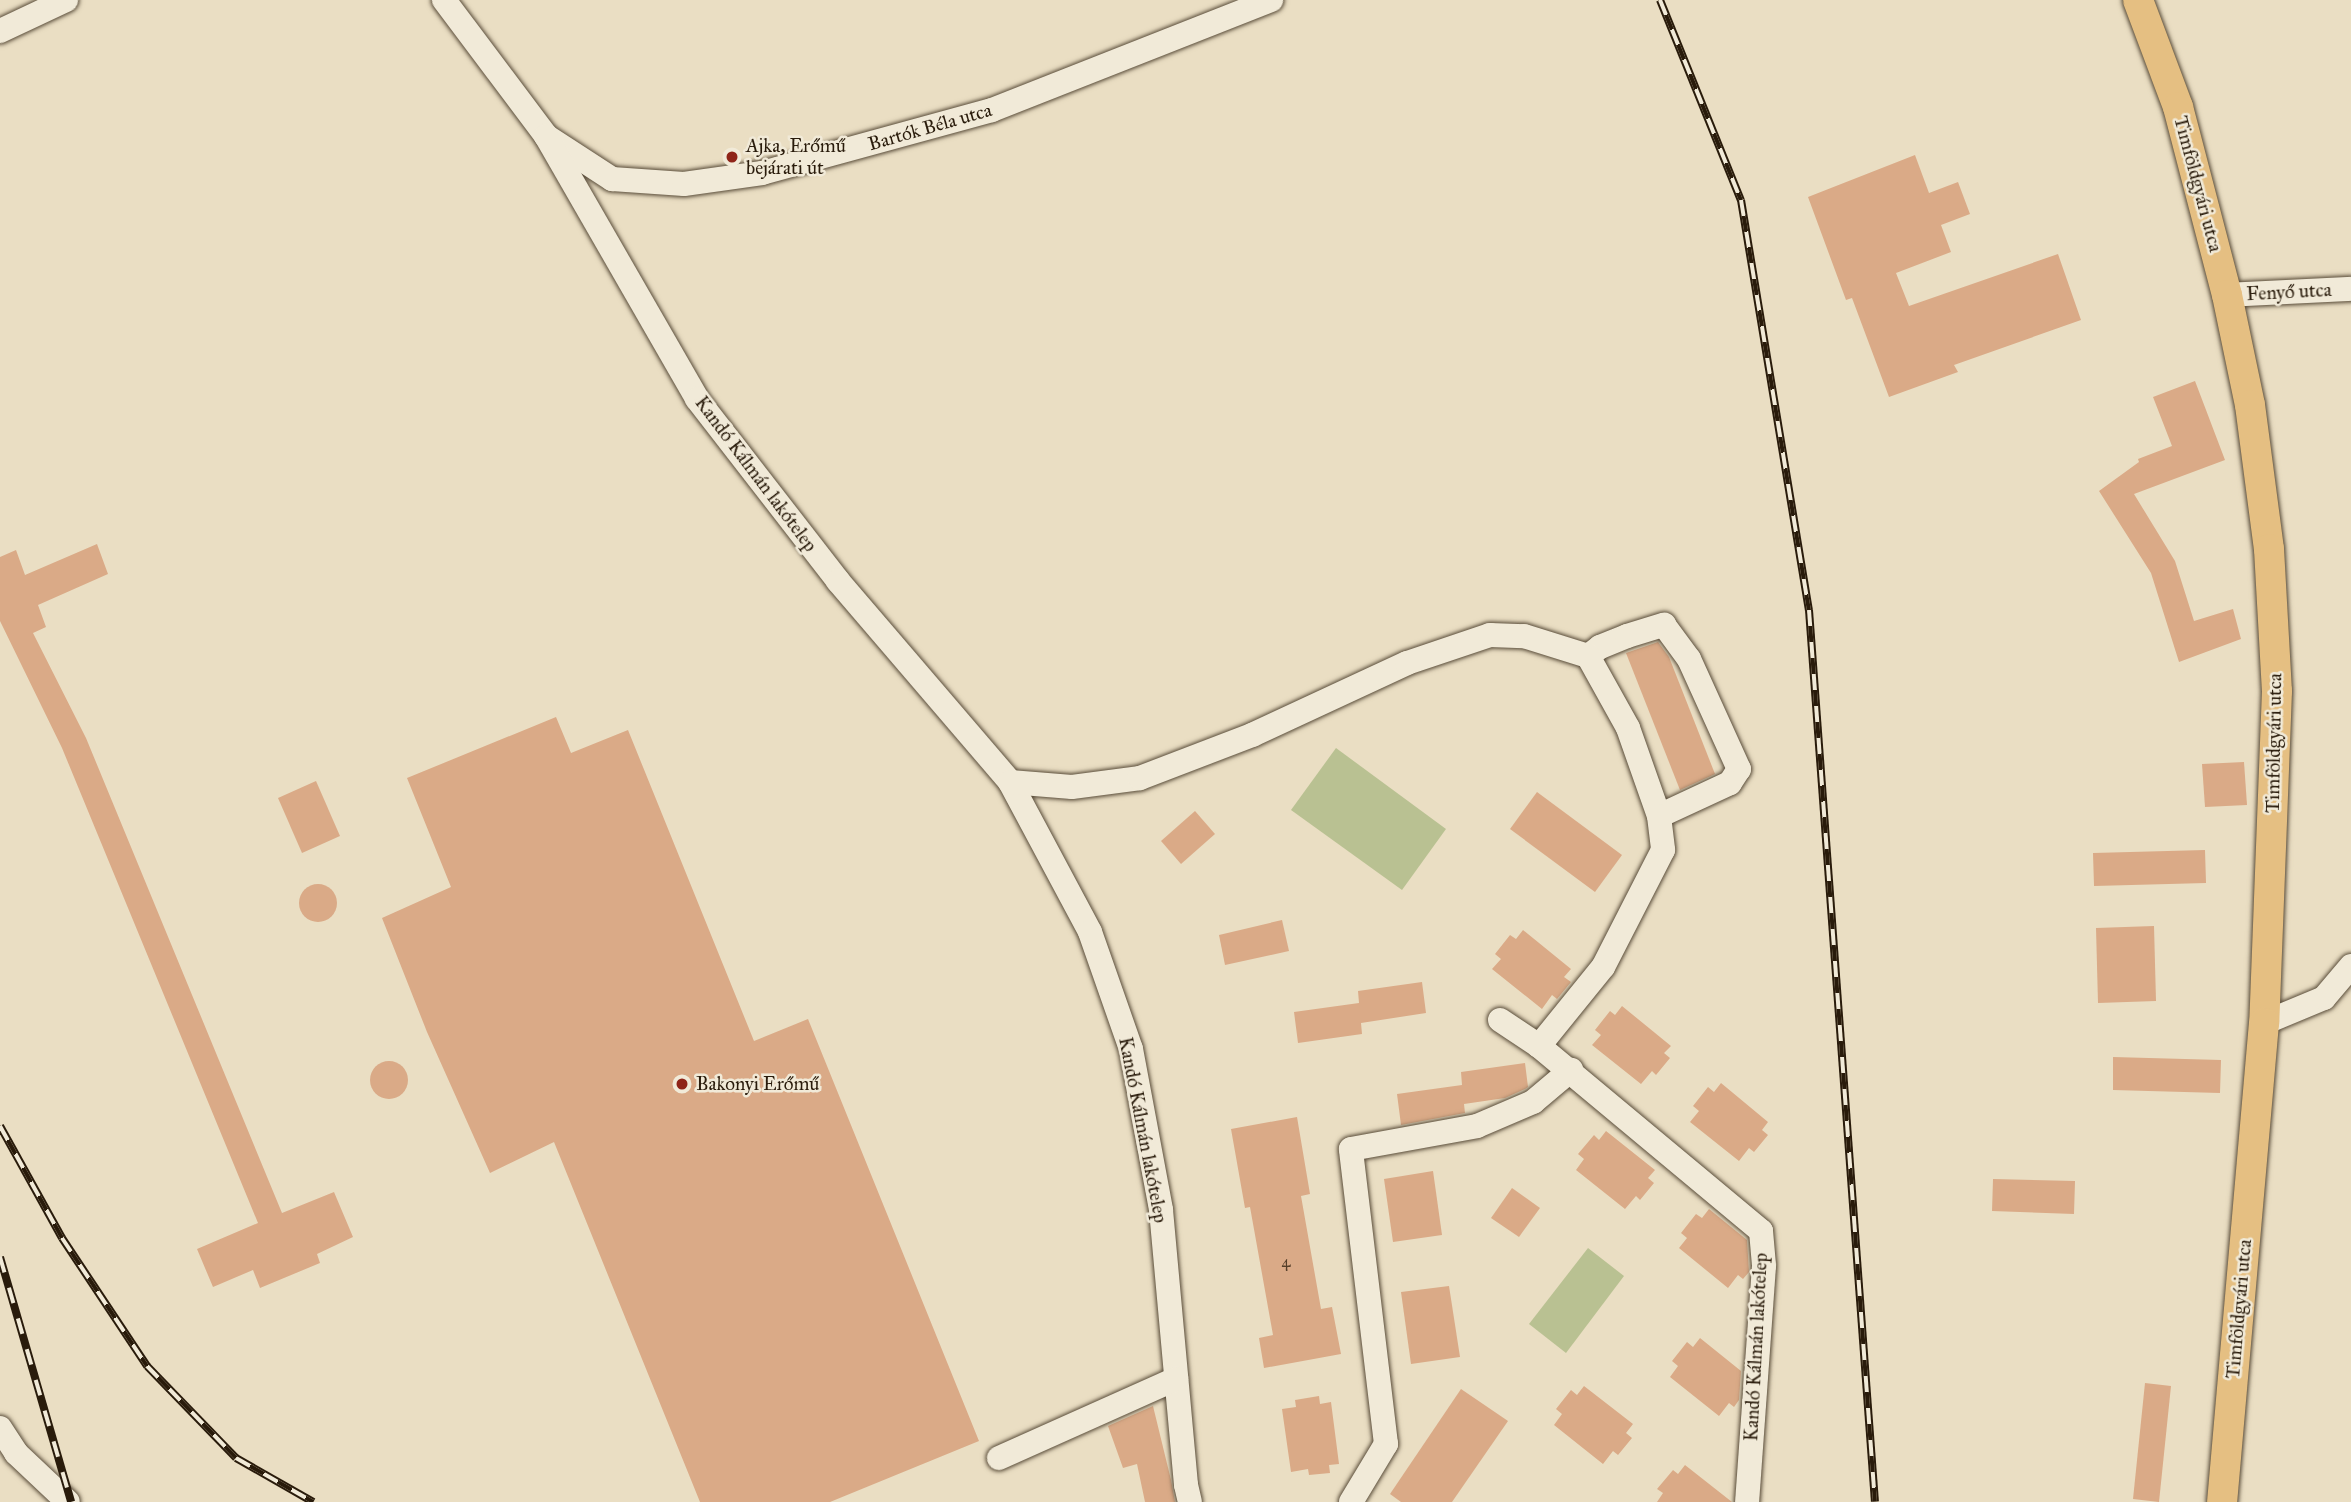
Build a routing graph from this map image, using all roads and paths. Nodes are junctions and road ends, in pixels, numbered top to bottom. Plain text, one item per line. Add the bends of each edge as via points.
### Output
1 (66, 0) edge
2 (444, 0) edge
3 (1271, 0) edge
4 (2138, 0) edge
5 (0, 31) edge
6 (546, 136) junction
7 (2351, 289) edge
8 (2227, 295) junction
9 (1588, 656) junction
10 (1010, 782) junction
11 (1659, 816) junction
12 (2351, 966) edge
13 (1500, 1020) dead end
14 (2264, 1023) junction
15 (1539, 1046) junction
16 (1571, 1070) junction
17 (1176, 1379) junction
18 (0, 1428) edge
19 (999, 1458) dead end
20 (68, 1502) edge
21 (1191, 1502) edge
22 (1351, 1502) edge
23 (1747, 1502) edge
24 (2222, 1502) edge

1 - 5 street
2 - 6 street, Bartók Béla utca
3 - 6 street, Bartók Béla utca via 992,110 762,173 684,184 612,179
4 - 8 main road, Timföldgyári utca via 2178,107
6 - 10 street, Kandó Kálmán lakótelep via 697,399 838,581
7 - 8 street, Fenyő utca
8 - 14 main road, Timföldgyári utca via 2250,405 2269,549 2277,691
9 - 10 street via 1524,636 1490,635 1407,663 1252,735 1140,778 1072,787
9 - 11 street via 1628,728
9 - 11 street via 1609,643 1664,625 1689,659 1739,769 1730,783
10 - 17 street, Kandó Kálmán lakótelep via 1090,933 1131,1049 1161,1210
11 - 15 street via 1663,850 1640,898 1603,967
12 - 14 street via 2324,998
13 - 15 street, Kandó Kálmán lakótelep
14 - 24 main road, Timföldgyári utca
15 - 16 street, Kandó Kálmán lakótelep
16 - 22 street via 1533,1102 1477,1126 1351,1149 1386,1444
16 - 23 street, Kandó Kálmán lakótelep via 1760,1231 1764,1266
17 - 19 street
17 - 21 street, Kandó Kálmán lakótelep
18 - 20 street via 16,1453

